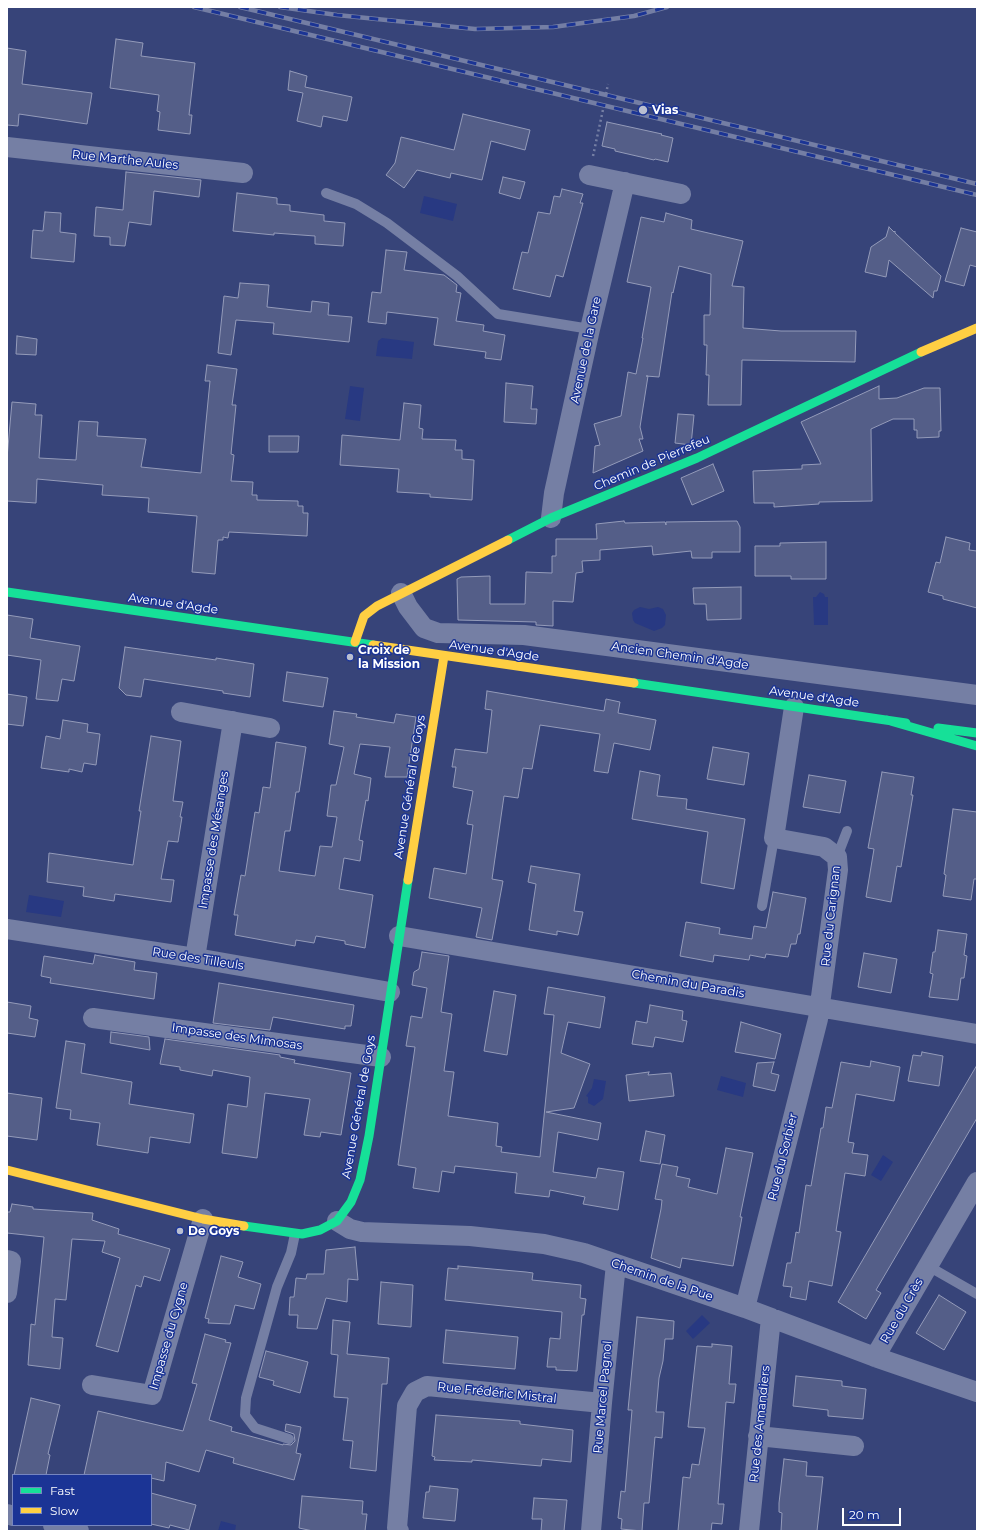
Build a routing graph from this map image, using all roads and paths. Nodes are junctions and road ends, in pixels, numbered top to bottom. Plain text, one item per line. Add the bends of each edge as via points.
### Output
1 (608, 84) dead end
2 (606, 94) dead end
3 (604, 106) dead end
4 (7, 147) edge
5 (243, 173) dead end
6 (589, 175) joint
7 (625, 182) junction
8 (326, 193) dead end
9 (681, 194) dead end
10 (977, 328) edge
11 (590, 329) junction
12 (551, 518) junction
13 (7, 592) edge
14 (401, 593) junction
15 (355, 642) junction
16 (444, 656) junction
17 (977, 695) edge
18 (794, 706) junction
19 (181, 712) dead end
20 (887, 720) junction
21 (233, 721) junction
22 (270, 728) dead end
23 (977, 733) edge
24 (977, 746) edge
25 (847, 831) dead end
26 (774, 838) junction
27 (837, 857) junction
28 (762, 906) dead end
29 (7, 929) edge
30 (399, 936) junction
31 (195, 958) junction
32 (390, 992) junction
33 (820, 1006) junction
34 (94, 1018) dead end
35 (977, 1034) edge
36 (381, 1057) junction
37 (7, 1170) edge
38 (977, 1182) edge
39 (203, 1218) junction
40 (337, 1221) junction
41 (295, 1234) junction
42 (7, 1260) edge
43 (616, 1264) junction
44 (928, 1266) junction
45 (7, 1293) edge
46 (977, 1294) edge
47 (744, 1308) junction
48 (771, 1318) junction
49 (875, 1357) junction
50 (92, 1385) dead end
51 (977, 1392) edge
52 (602, 1403) junction
53 (758, 1436) junction
54 (289, 1439) dead end
55 (854, 1446) dead end
56 (57, 1526) edge
57 (79, 1531) edge
58 (399, 1531) edge
59 (591, 1531) edge
60 (749, 1531) edge

1 - 2 path
3 - 6 path
4 - 5 street, Rue Marthe Aules
6 - 7 street
7 - 9 street
7 - 11 street, Avenue de la Gare
8 - 11 lane via 356,204 388,223 457,276 498,314
10 - 12 main road, Chemin de Pierrefeu via 911,356 697,458
11 - 12 street, Avenue de la Gare via 554,493
12 - 14 main road, Chemin de Pierrefeu
13 - 15 main road, Avenue d'Agde
14 - 15 main road, Chemin de Pierrefeu via 364,616
14 - 17 street, Ancien Chemin d'Agde via 424,628 438,633 524,635
15 - 16 main road, Avenue d'Agde
16 - 18 main road, Avenue d'Agde
16 - 30 main road, Avenue Général de Goys
18 - 20 main road, Avenue d'Agde
18 - 26 street
19 - 21 street
20 - 23 main road, Avenue d'Agde
20 - 24 main road
21 - 22 street
21 - 31 street, Impasse des Mésanges
25 - 27 lane
26 - 27 street, Rue du Carignan via 824,847
26 - 28 lane
27 - 33 street, Rue du Carignan via 838,870
29 - 31 street, Rue des Tilleuls
30 - 32 main road, Avenue Général de Goys
30 - 33 street, Chemin du Paradis
31 - 32 street, Rue des Tilleuls
32 - 36 main road, Avenue Général de Goys
33 - 35 street, Chemin du Paradis
33 - 47 street, Rue du Sorbier
34 - 36 street, Impasse des Mimosas
36 - 40 main road, Avenue Général de Goys via 360,1180 351,1202
37 - 39 main road, Avenue Général de Goys
38 - 44 street, Rue du Crès
39 - 41 main road, Avenue Général de Goys
39 - 50 street, Impasse du Cygne via 152,1395
40 - 41 main road, Avenue Général de Goys via 320,1230
40 - 43 street, Chemin de la Pue via 350,1229 362,1232 470,1236 544,1244 584,1253
41 - 54 lane via 291,1253 277,1287 246,1398 245,1415 255,1428
42 - 45 street via 11,1261
43 - 47 street, Chemin de la Pue
43 - 52 street, Rue Marcel Pagnol
44 - 46 lane, Rue du Crès
44 - 49 street, Rue du Crès
47 - 48 street, Chemin de la Pue
48 - 49 street, Chemin de la Pue
48 - 53 street, Rue des Amandiers
49 - 51 street, Chemin de la Pue
52 - 58 street, Rue Frédéric Mistral via 427,1386 415,1392 406,1406 397,1528
52 - 59 street, Rue Marcel Pagnol
53 - 55 street
53 - 60 street, Rue des Amandiers
56 - 57 street

